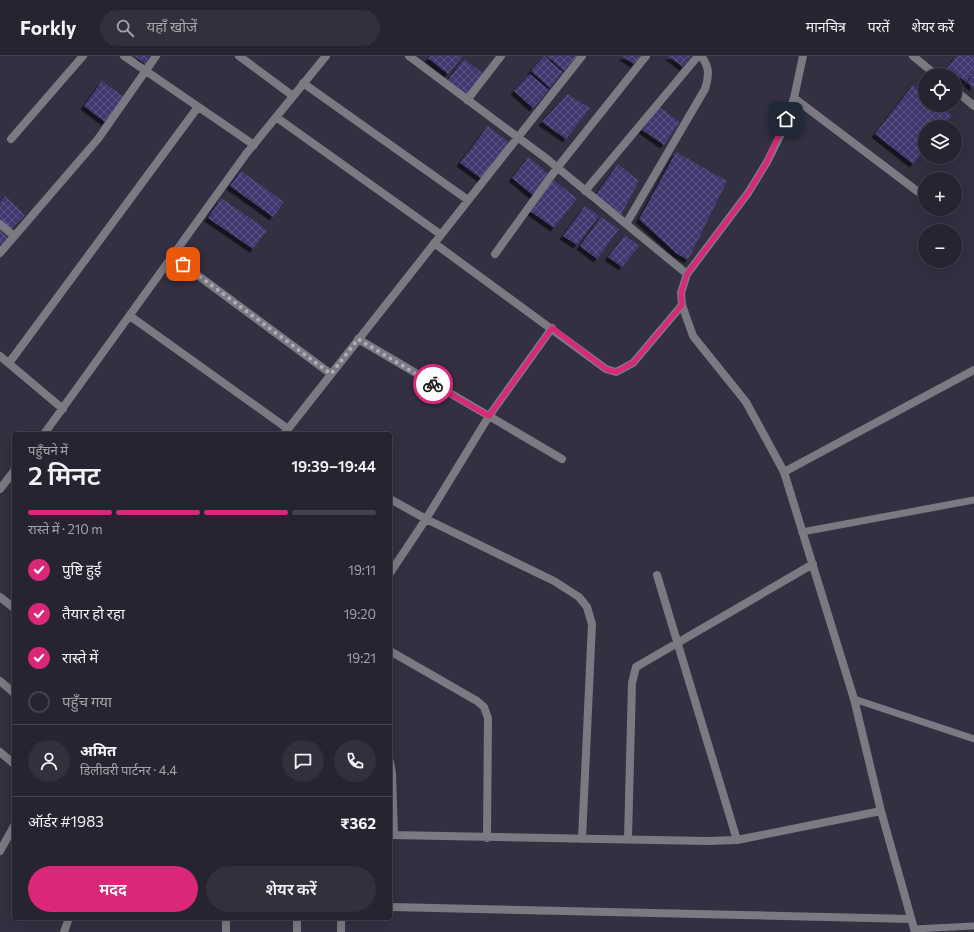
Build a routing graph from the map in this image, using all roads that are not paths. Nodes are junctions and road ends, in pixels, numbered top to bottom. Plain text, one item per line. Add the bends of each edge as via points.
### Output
1 (83, 56) edge
2 (124, 56) edge
3 (156, 56) edge
4 (239, 56) edge
5 (326, 56) edge
6 (409, 56) edge
7 (501, 56) edge
8 (582, 56) edge
9 (646, 56) edge
10 (699, 56) edge
11 (804, 56) edge
12 (913, 56) edge
13 (420, 59) edge
14 (928, 68) edge
15 (144, 71) junction
16 (303, 83) junction
17 (293, 96) junction
18 (962, 96) edge
19 (794, 98) junction
20 (467, 100) junction
21 (974, 106) edge
22 (198, 107) junction
23 (276, 117) junction
24 (518, 138) junction
25 (11, 139) dead end
26 (254, 145) junction
27 (557, 168) junction
28 (585, 191) junction
29 (918, 192) edge
30 (468, 200) junction
31 (0, 224) edge
32 (626, 224) junction
33 (440, 234) junction
34 (14, 236) junction
35 (434, 243) junction
36 (0, 253) edge
37 (495, 254) dead end
38 (173, 257) junction
39 (687, 274) junction
40 (682, 305) junction
41 (130, 316) junction
42 (552, 328) junction
43 (358, 339) junction
44 (0, 356) edge
45 (9, 363) junction
46 (974, 370) edge
47 (331, 374) junction
48 (63, 409) junction
49 (489, 416) junction
50 (286, 431) edge
51 (46, 432) edge
52 (562, 459) dead end
53 (784, 472) junction
54 (12, 474) edge
55 (0, 489) edge
56 (392, 500) edge
57 (974, 500) edge
58 (426, 519) junction
59 (802, 532) junction
60 (813, 564) junction
61 (392, 570) edge
62 (657, 575) dead end
63 (0, 597) edge
64 (12, 606) edge
65 (679, 643) junction
66 (392, 652) edge
67 (0, 681) edge
68 (12, 691) edge
69 (854, 699) junction
70 (974, 739) edge
71 (0, 752) edge
72 (12, 762) edge
73 (392, 773) edge
74 (881, 811) junction
75 (12, 830) edge
76 (392, 835) edge
77 (488, 838) junction
78 (582, 839) junction
79 (628, 839) junction
80 (737, 840) junction
81 (0, 851) edge
82 (392, 907) edge
83 (911, 919) junction
84 (69, 920) edge
85 (226, 920) edge
86 (298, 920) edge
87 (341, 920) edge
88 (974, 926) edge
89 (914, 930) edge
90 (64, 932) edge
91 (226, 932) edge
92 (297, 932) edge
93 (341, 932) edge

1 - 25 street
2 - 15 street
3 - 15 street
4 - 17 street
5 - 16 street
6 - 13 street
7 - 20 street
8 - 24 street
9 - 27 street
10 - 28 street
10 - 32 street via 708,69 705,89
11 - 19 street
12 - 14 street
13 - 20 street
15 - 22 street
15 - 34 street via 98,139
16 - 17 street
16 - 30 street
17 - 23 street
18 - 21 street
19 - 29 street
19 - 39 street via 783,130 767,162 748,193
20 - 24 street
22 - 26 street
22 - 45 street
23 - 26 street
23 - 33 street
24 - 27 street
24 - 30 street
26 - 38 street
27 - 28 street
27 - 37 street
28 - 32 street
30 - 33 street
31 - 34 street
32 - 39 street
33 - 35 street
34 - 36 street
35 - 42 street
35 - 43 street
38 - 41 street
38 - 47 street
39 - 40 street via 681,293
40 - 42 street via 633,363 616,372 606,369
40 - 53 street via 693,336 746,402
41 - 48 street
41 - 50 street
42 - 49 street
43 - 47 street
43 - 49 street
44 - 45 street
45 - 48 street
46 - 53 street
47 - 50 street
48 - 51 street
49 - 52 street
49 - 58 street
53 - 59 street
54 - 55 street
56 - 58 street
57 - 59 lane
58 - 61 street
58 - 78 street via 554,581 579,597 587,607 592,624
59 - 60 street
60 - 65 street
60 - 69 street
62 - 65 street
63 - 64 street
65 - 79 street via 636,667 632,682
65 - 80 street
66 - 77 street via 468,694 484,707 488,718
67 - 68 street
69 - 70 lane
69 - 74 street
71 - 72 street
73 - 76 street
74 - 80 street
74 - 83 street
75 - 81 street
76 - 77 street
77 - 78 street
78 - 79 street
79 - 80 street
82 - 83 street
83 - 89 street
84 - 90 street
85 - 91 street
86 - 92 street
87 - 93 street
88 - 89 lane

